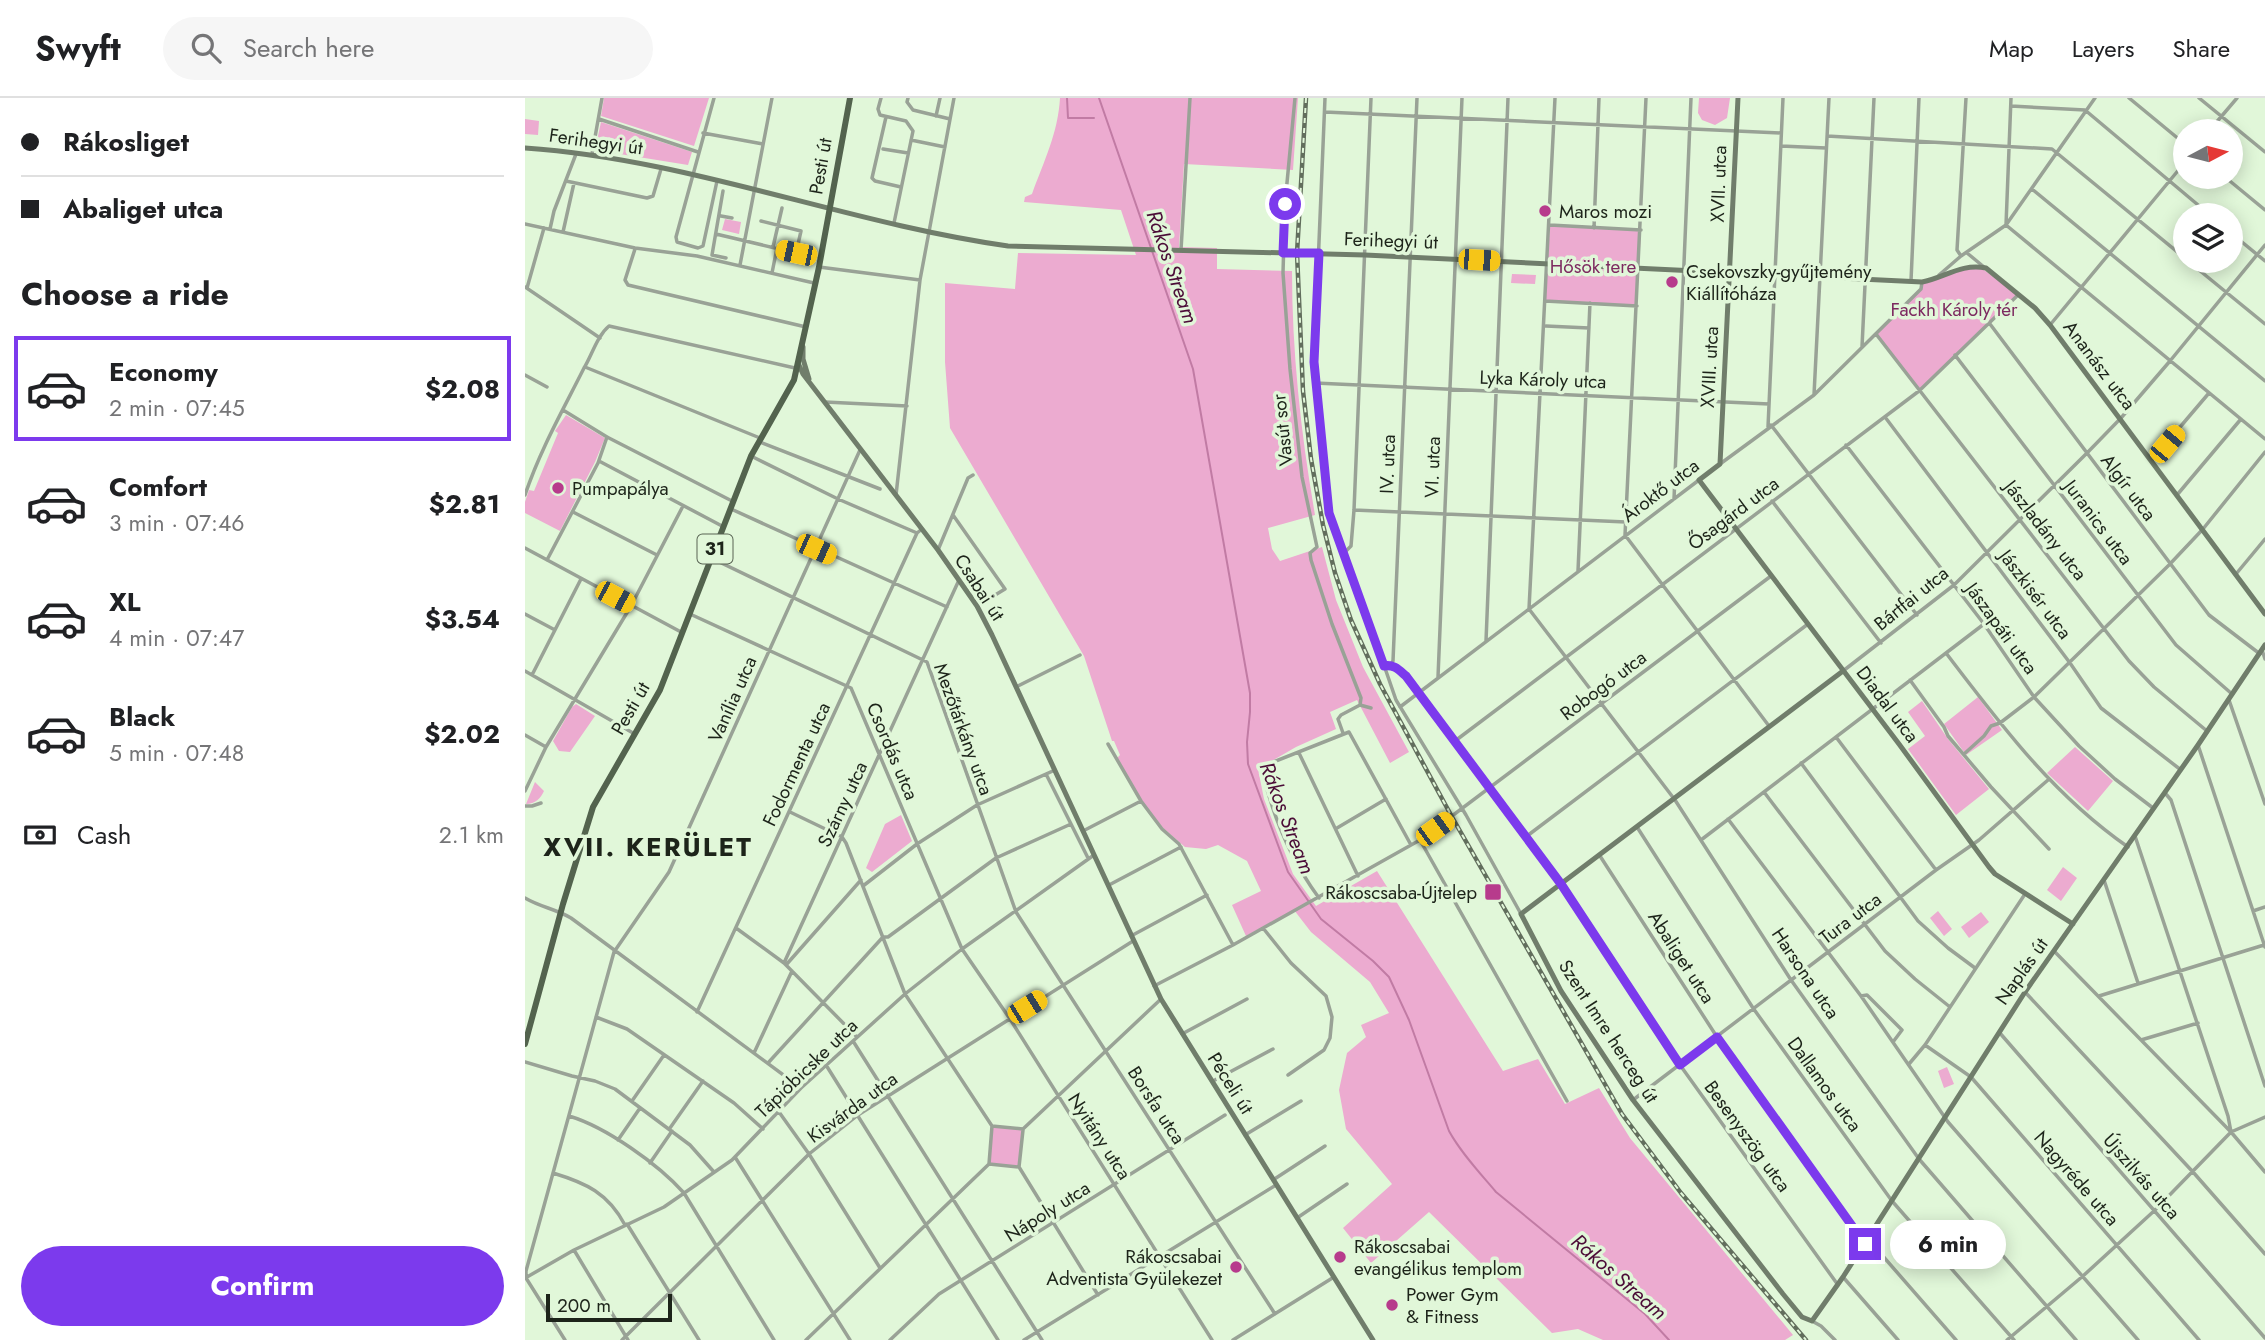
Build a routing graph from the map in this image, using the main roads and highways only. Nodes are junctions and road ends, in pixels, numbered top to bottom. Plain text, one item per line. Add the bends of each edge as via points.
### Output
1 (850, 98) edge
2 (525, 1044) edge

1 - 2 main road, Pesti út / 31 via 798,370 751,457 660,690 593,807

